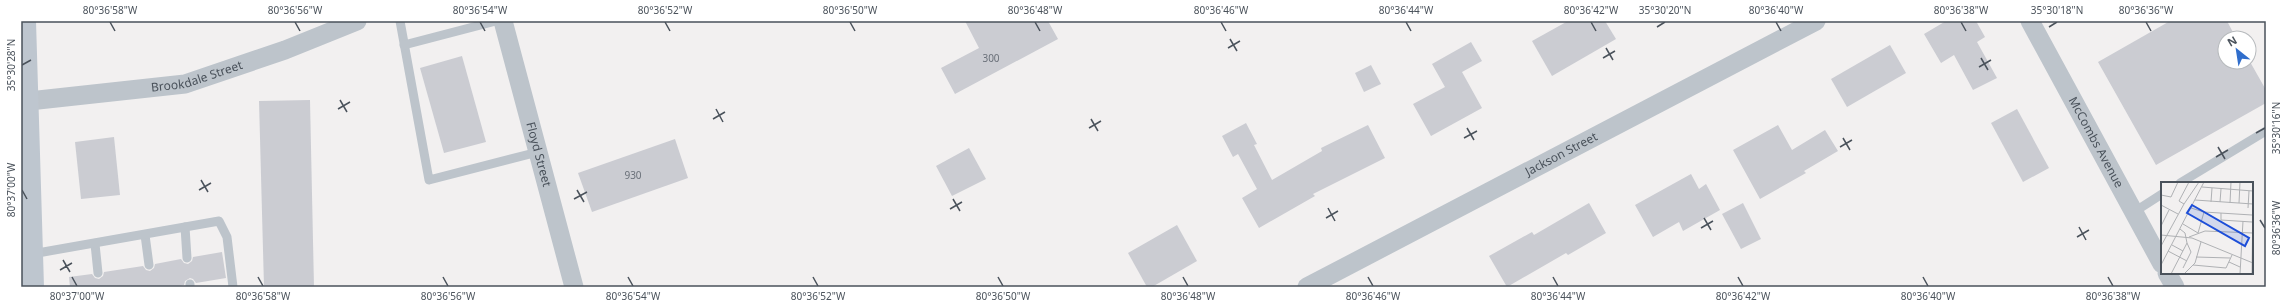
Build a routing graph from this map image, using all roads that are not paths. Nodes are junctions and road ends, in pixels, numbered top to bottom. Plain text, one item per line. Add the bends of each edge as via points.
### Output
1 (25, 21) edge
2 (357, 21) edge
3 (400, 21) edge
4 (496, 21) edge
5 (503, 21) edge
6 (1816, 21) edge
7 (2030, 21) edge
8 (404, 45) junction
9 (29, 101) junction
10 (2266, 130) edge
11 (538, 152) junction
12 (2182, 182) edge
13 (2161, 195) edge
14 (2134, 212) junction
15 (185, 227) junction
16 (145, 235) junction
17 (95, 244) junction
18 (32, 254) junction
19 (187, 258) dead end
20 (2161, 262) edge
21 (149, 265) dead end
22 (98, 273) dead end
23 (2168, 274) edge
24 (33, 287) edge
25 (234, 287) edge
26 (574, 287) edge
27 (1307, 287) edge
28 (2174, 287) edge

1 - 9 street
2 - 9 street, Brookdale Street via 285,50 185,84
3 - 8 lane
4 - 8 lane
5 - 11 street, Floyd Street
6 - 27 street, Jackson Street
7 - 14 street, McCombs Avenue
8 - 11 lane via 429,180
9 - 18 street
10 - 12 lane
11 - 26 street, Floyd Street
13 - 14 lane
14 - 20 street, McCombs Avenue
15 - 16 lane
15 - 19 lane
15 - 25 lane via 219,221 226,237
16 - 17 lane
16 - 21 lane
17 - 18 lane
17 - 22 lane
18 - 24 street
23 - 28 street

